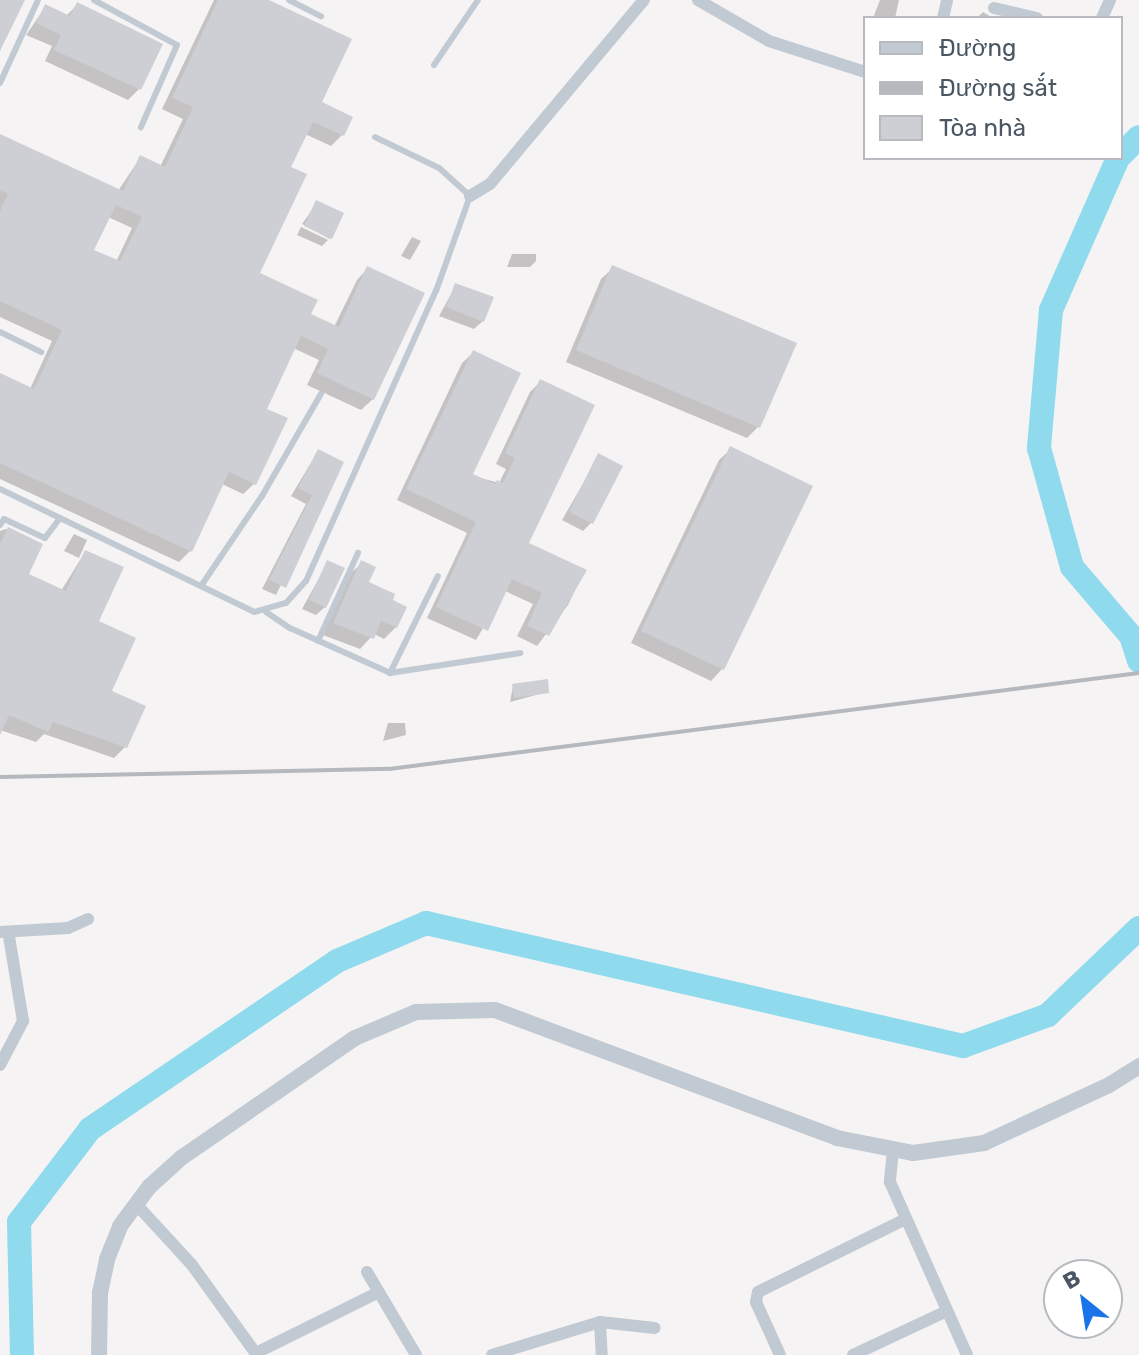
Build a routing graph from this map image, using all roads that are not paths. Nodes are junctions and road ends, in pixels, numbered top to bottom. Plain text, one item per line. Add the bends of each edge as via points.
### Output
1 (38, 0) edge
2 (94, 0) edge
3 (289, 0) edge
4 (478, 0) edge
5 (644, 0) edge
6 (698, 0) edge
7 (994, 8) dead end
8 (321, 16) dead end
9 (1028, 16) edge
10 (434, 65) dead end
11 (863, 71) edge
12 (0, 83) edge
13 (141, 127) dead end
14 (375, 137) dead end
15 (470, 196) junction
16 (0, 332) edge
17 (41, 352) dead end
18 (321, 394) dead end
19 (0, 489) edge
20 (60, 518) junction
21 (0, 525) edge
22 (358, 553) dead end
23 (438, 576) dead end
24 (201, 586) junction
25 (266, 612) junction
26 (318, 641) junction
27 (520, 653) dead end
28 (390, 673) junction
29 (88, 919) dead end
30 (5, 934) edge
31 (0, 1065) edge
32 (1139, 1066) edge
33 (893, 1151) junction
34 (136, 1204) junction
35 (906, 1219) junction
36 (367, 1272) dead end
37 (379, 1292) junction
38 (947, 1311) junction
39 (600, 1322) junction
40 (655, 1328) dead end
41 (256, 1354) edge
42 (99, 1355) edge
43 (416, 1355) edge
44 (492, 1355) edge
45 (602, 1355) edge
46 (780, 1355) edge
47 (853, 1355) edge
48 (967, 1355) edge

1 - 12 lane
2 - 13 lane via 177,45
3 - 8 lane
4 - 10 lane
5 - 15 street via 490,184
6 - 11 street via 769,41
7 - 9 street
14 - 15 lane via 439,168
15 - 25 lane via 436,291 306,581 286,603
16 - 17 lane
18 - 24 lane via 262,496
19 - 20 lane
20 - 21 lane via 45,538 4,519
20 - 24 lane
22 - 26 lane
23 - 28 lane
24 - 25 lane via 254,612
25 - 26 lane
26 - 28 lane
27 - 28 lane
29 - 30 street via 68,928
30 - 31 street via 23,1021
32 - 33 street via 1096,1092 984,1143 947,1151
33 - 34 street via 837,1138 517,1016 445,1008 382,1024 355,1038 181,1158
33 - 35 street via 890,1182
34 - 41 street via 192,1265
34 - 42 street via 107,1259 100,1293
35 - 38 street
35 - 46 street via 758,1292 756,1302
36 - 37 street
37 - 41 street
37 - 43 street
38 - 47 street
38 - 48 street
39 - 40 street
39 - 44 street
39 - 45 street

